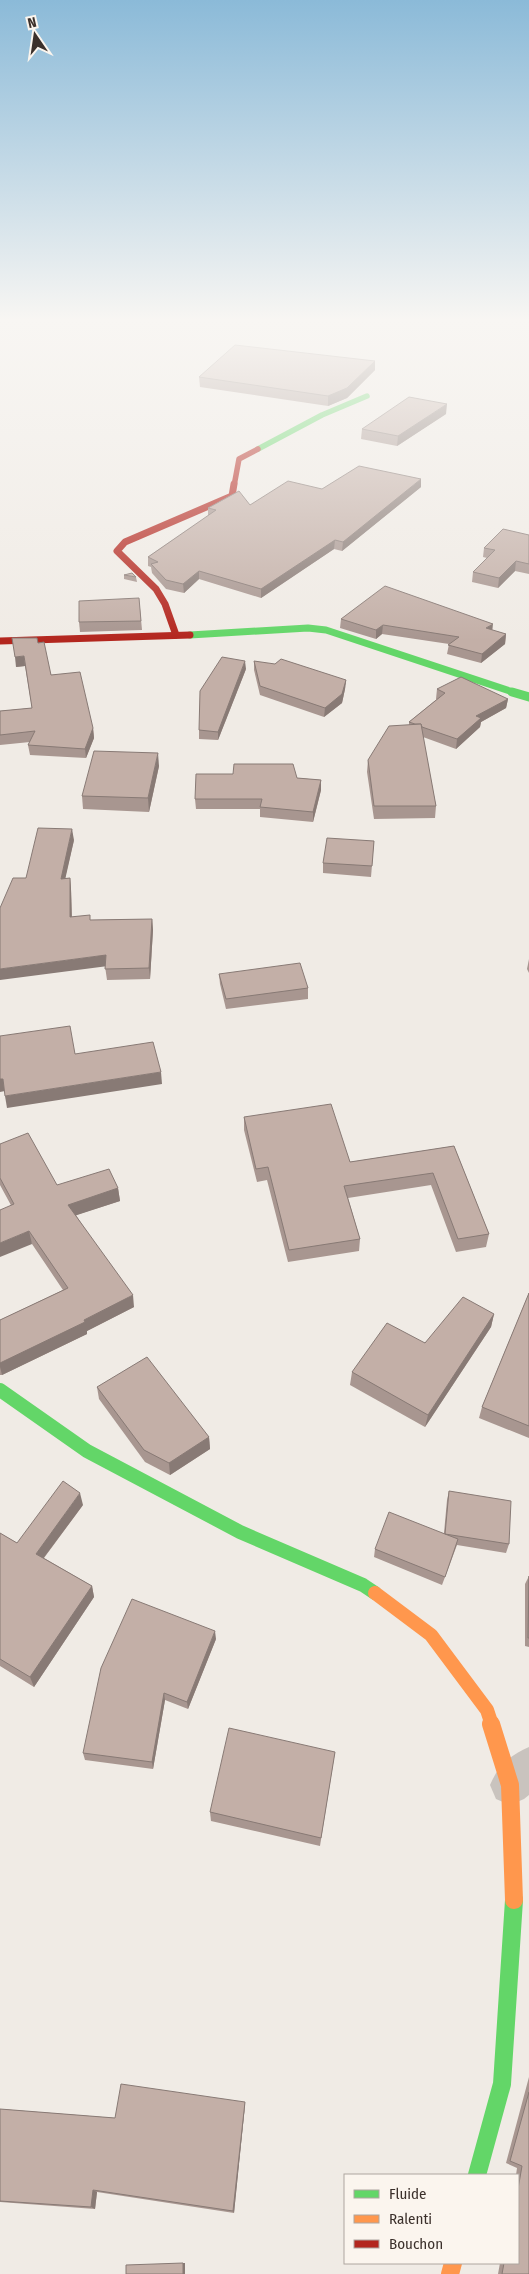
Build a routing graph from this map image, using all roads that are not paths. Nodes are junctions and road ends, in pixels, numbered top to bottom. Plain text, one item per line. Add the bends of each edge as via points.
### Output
1 (295, 429) edge
2 (176, 635) junction
3 (0, 641) edge
4 (529, 697) edge
5 (0, 1390) edge
6 (519, 1776) edge
7 (477, 2174) edge

1 - 2 street via 239,459 232,496 125,542 116,551 160,594
2 - 3 street
2 - 4 street via 278,628 326,630
5 - 6 street via 87,1451 240,1532 363,1586 431,1635 486,1710
6 - 7 street via 502,2084

